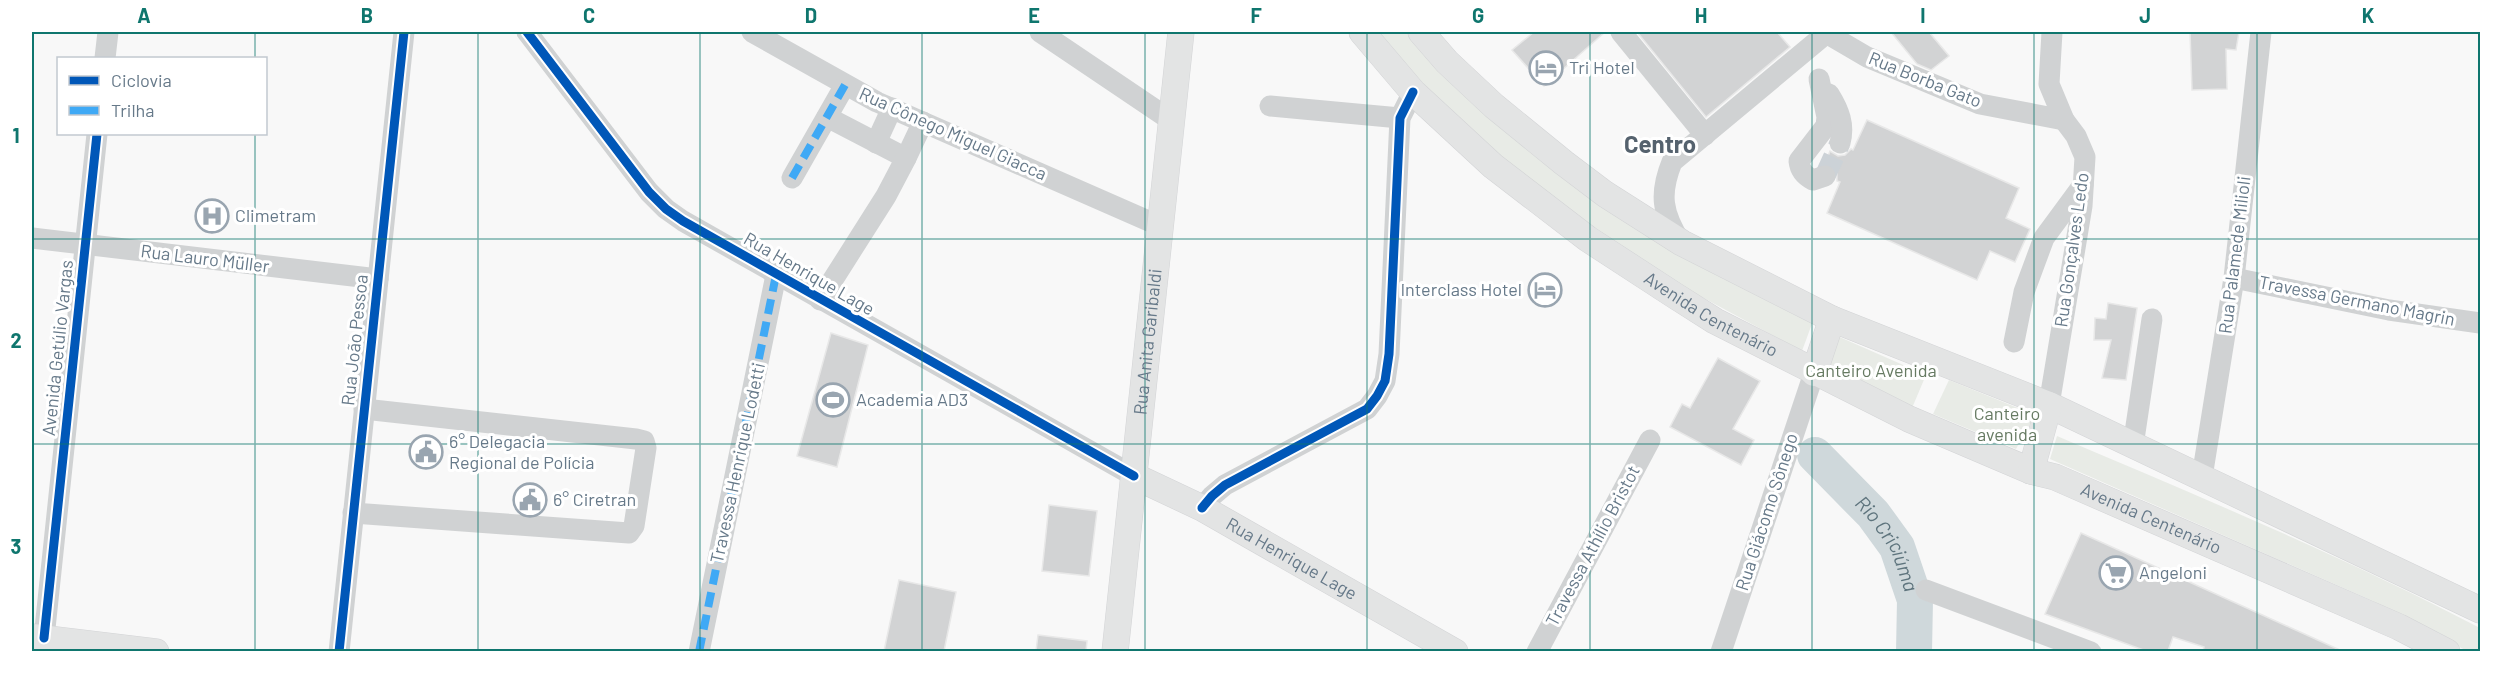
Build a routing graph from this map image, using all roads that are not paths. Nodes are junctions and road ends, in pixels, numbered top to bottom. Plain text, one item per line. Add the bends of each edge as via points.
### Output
1 (108, 32) edge
2 (404, 32) edge
3 (527, 32) edge
4 (752, 32) edge
5 (1040, 32) edge
6 (1181, 32) edge
7 (1362, 32) edge
8 (1421, 32) edge
9 (1622, 32) edge
10 (1827, 32) edge
11 (2052, 32) edge
12 (2261, 32) edge
13 (1805, 52) junction
14 (105, 57) edge
15 (1819, 79) junction
16 (845, 85) junction
17 (1413, 92) junction
18 (1270, 106) dead end
19 (892, 108) junction
20 (827, 117) junction
21 (1400, 118) junction
22 (2064, 120) junction
23 (1172, 121) junction
24 (923, 122) junction
25 (97, 135) edge
26 (1705, 135) junction
27 (876, 143) junction
28 (1840, 143) tunnel mouth
29 (906, 158) junction
30 (1825, 176) dead end
31 (792, 178) dead end
32 (2084, 184) junction
33 (1160, 226) junction
34 (32, 238) edge
35 (1682, 243) junction
36 (85, 244) junction
37 (776, 275) junction
38 (2234, 278) junction
39 (378, 279) junction
40 (820, 300) junction
41 (1832, 319) junction
42 (2152, 319) dead end
43 (2481, 322) edge
44 (2014, 342) dead end
45 (1814, 373) junction
46 (2049, 405) junction
47 (364, 409) junction
48 (1650, 440) dead end
49 (2133, 446) junction
50 (2031, 471) junction
51 (1134, 476) junction
52 (2202, 477) junction
53 (1203, 508) junction
54 (353, 513) junction
55 (1926, 590) dead end
56 (2481, 610) edge
57 (39, 642) edge
58 (156, 651) edge
59 (339, 651) edge
60 (699, 651) edge
61 (1115, 651) edge
62 (1455, 651) edge
63 (1537, 651) edge
64 (1721, 651) edge
65 (2091, 651) edge
66 (2447, 651) edge

1 - 14 street
2 - 39 street, Rua João Pessoa
3 - 37 street, Rua Henrique Lage via 666,209
4 - 16 street, Rua Cônego Miguel Giacca
5 - 23 street
6 - 23 main road, Rua Anita Garibaldi
7 - 17 main road, Avenida Centenário
8 - 35 main road via 1470,83 1538,142 1605,194
9 - 26 street
10 - 13 street
10 - 22 street, Rua Borba Gato via 1867,57 1980,104
11 - 22 street, Rua Gonçalves Ledo via 2049,84
12 - 38 street, Rua Palamede Milioli
13 - 15 street
13 - 26 street
15 - 28 street via 1837,106 1842,124
15 - 30 street via 1826,126 1799,161 1805,176 1814,180
16 - 19 street, Rua Cônego Miguel Giacca
16 - 20 street
17 - 21 street
17 - 45 main road, Avenida Centenário via 1493,166 1588,239 1715,321
18 - 21 street
19 - 24 street, Rua Cônego Miguel Giacca
19 - 27 street
20 - 27 street
20 - 31 street
21 - 53 street via 1385,381 1367,409 1225,485
22 - 32 street, Rua Gonçalves Ledo via 2085,157
23 - 33 main road, Rua Anita Garibaldi
24 - 29 street
24 - 33 street, Rua Cônego Miguel Giacca
25 - 36 street, Avenida Getúlio Vargas
26 - 35 street via 1672,162 1664,183 1670,224
27 - 29 street
29 - 40 street
32 - 44 street via 2044,238 2024,292
32 - 46 street, Rua Gonçalves Ledo
33 - 51 main road, Rua Anita Garibaldi
34 - 36 street, Rua Lauro Müller
35 - 41 main road
36 - 39 street, Rua Lauro Müller
36 - 57 street, Avenida Getúlio Vargas
37 - 40 street, Rua Henrique Lage
37 - 60 street, Travessa Henrique Lodetti
38 - 43 street, Travessa Germano Magrin via 2389,310
38 - 52 street, Rua Palamede Milioli
39 - 47 street, Rua João Pessoa
40 - 51 street, Rua Henrique Lage
41 - 45 main road
41 - 46 main road
42 - 49 street
45 - 50 main road, Avenida Centenário
45 - 64 street, Rua Giácomo Sônego
46 - 49 main road
46 - 50 main road
47 - 54 street, Rua João Pessoa
47 - 54 street via 636,439 644,441 646,448 634,525 629,533
48 - 63 street, Travessa Athílio Bristot
49 - 52 main road
50 - 66 main road, Avenida Centenário via 2066,481
51 - 53 main road, Rua Henrique Lage
51 - 61 main road, Rua Anita Garibaldi
52 - 56 main road
53 - 62 main road, Rua Henrique Lage
54 - 59 street, Rua João Pessoa
55 - 65 street
57 - 58 main road

